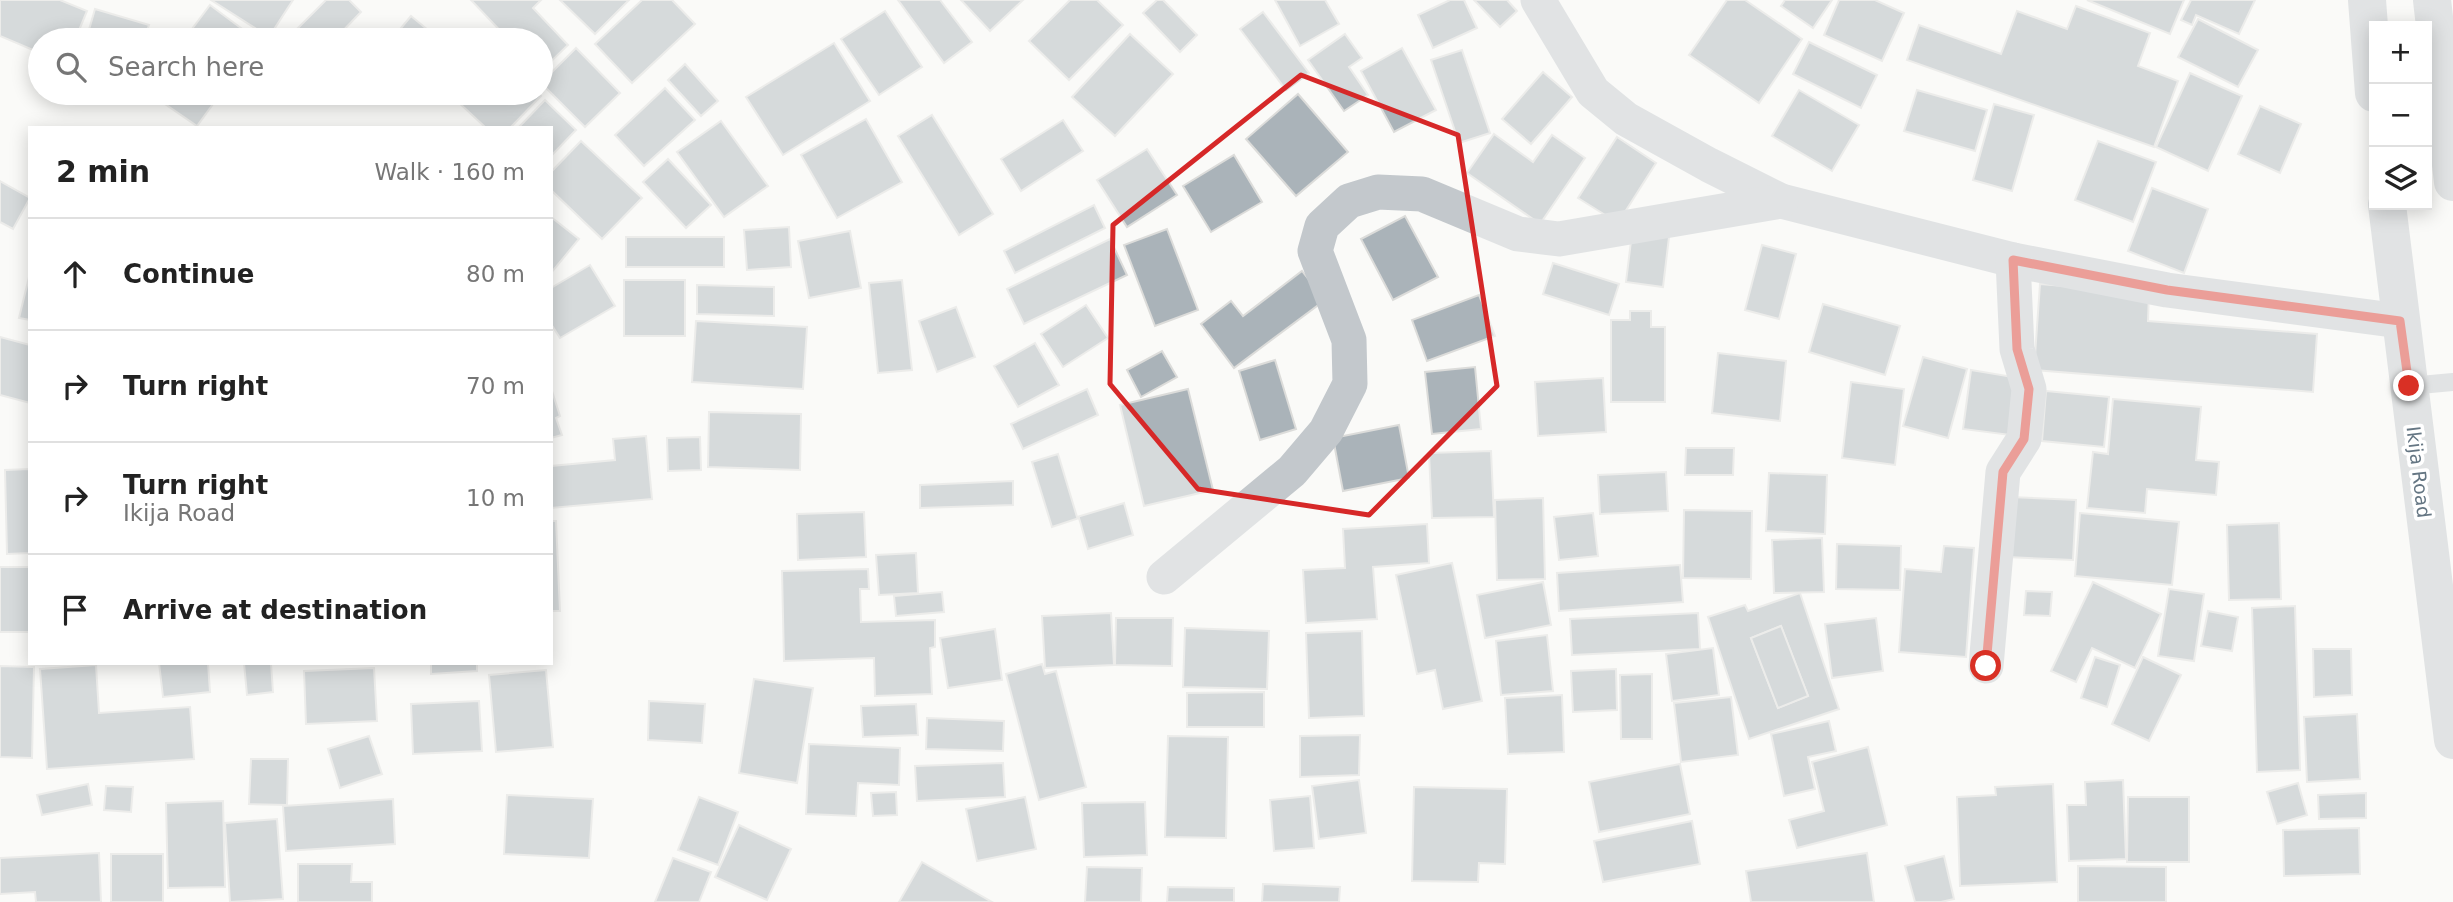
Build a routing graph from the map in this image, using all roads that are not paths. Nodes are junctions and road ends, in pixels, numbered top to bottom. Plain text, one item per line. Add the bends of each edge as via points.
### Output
1 (1538, 0) edge
2 (2367, 0) edge
3 (2432, 0) edge
4 (2373, 84) edge
5 (2453, 182) edge
6 (1781, 201) junction
7 (2388, 210) edge
8 (2013, 260) junction
9 (2400, 321) junction
10 (2453, 382) edge
11 (2409, 386) junction
12 (1164, 577) dead end
13 (1986, 666) dead end
14 (2453, 740) edge

1 - 6 street via 1593,92 1626,118
2 - 4 street
3 - 5 street
6 - 8 street
6 - 12 street via 1559,239 1518,234 1422,194 1378,192 1349,201 1322,226 1315,251 1349,340 1350,384 1326,431 1292,471
7 - 9 street, Ikija Road
8 - 9 street via 2167,290
8 - 13 street via 2017,349 2029,389 2024,439 2003,472
9 - 11 street, Ikija Road
10 - 11 lane
11 - 14 street, Ikija Road

